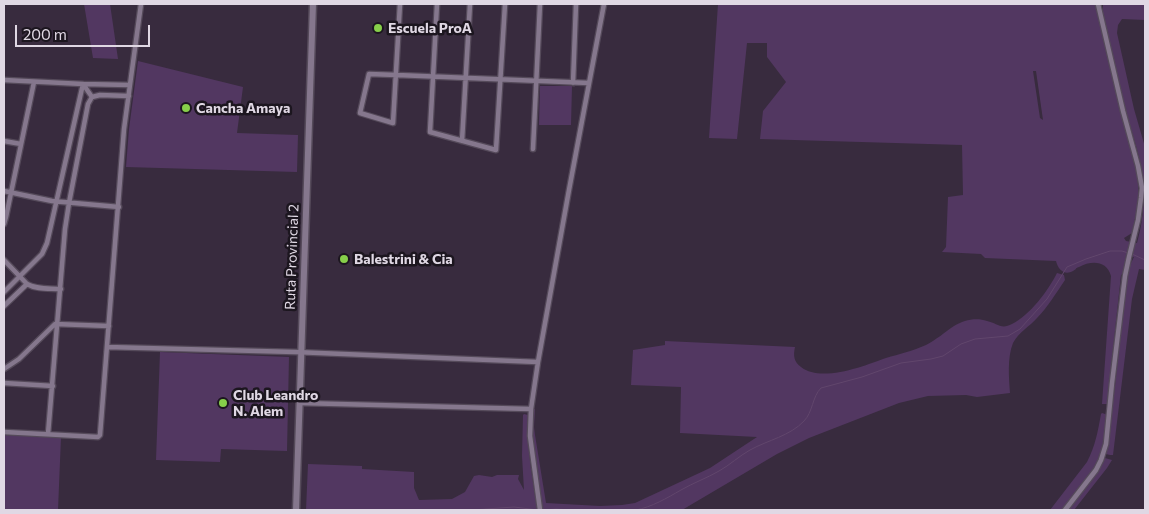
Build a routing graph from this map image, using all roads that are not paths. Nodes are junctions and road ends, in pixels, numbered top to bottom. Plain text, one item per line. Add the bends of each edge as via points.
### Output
1 (141, 4) edge
2 (313, 4) edge
3 (400, 4) edge
4 (437, 4) edge
5 (470, 4) edge
6 (505, 4) edge
7 (540, 4) edge
8 (576, 4) edge
9 (604, 4) edge
10 (1098, 4) edge
11 (396, 75) junction
12 (434, 76) junction
13 (466, 78) junction
14 (4, 80) edge
15 (500, 80) junction
16 (536, 81) junction
17 (34, 82) junction
18 (573, 82) junction
19 (590, 83) junction
20 (82, 84) junction
21 (130, 85) junction
22 (129, 96) junction
23 (92, 97) junction
24 (4, 141) edge
25 (462, 141) junction
26 (21, 144) junction
27 (533, 149) dead end
28 (4, 191) edge
29 (11, 192) junction
30 (57, 202) junction
31 (69, 203) junction
32 (119, 207) junction
33 (4, 224) edge
34 (4, 260) edge
35 (20, 277) junction
36 (27, 284) junction
37 (61, 289) junction
38 (4, 292) edge
39 (4, 306) edge
40 (58, 323) junction
41 (109, 326) junction
42 (107, 347) junction
43 (302, 352) junction
44 (538, 362) junction
45 (4, 370) edge
46 (4, 383) edge
47 (53, 386) junction
48 (300, 403) junction
49 (531, 409) junction
50 (4, 432) edge
51 (48, 434) junction
52 (296, 510) edge
53 (540, 510) edge
54 (1065, 510) edge

1 - 21 street
2 - 43 main road, Ruta Provincial 2
3 - 11 street
4 - 12 street
5 - 13 street
6 - 15 street
7 - 16 street
8 - 18 street
9 - 19 street
10 - 54 street via 1142,188 1120,308 1104,454 1096,470
11 - 11 street via 393,123 360,113 370,74
11 - 12 street
12 - 13 street
12 - 25 street via 430,132
13 - 15 street
13 - 25 street
14 - 17 street
15 - 16 street
15 - 25 street via 496,150
16 - 18 street
16 - 27 street
17 - 20 street
17 - 26 street
18 - 19 street
19 - 44 street
20 - 21 street
20 - 23 street
20 - 30 street
21 - 22 street
22 - 23 street
22 - 32 street
23 - 31 street
24 - 26 street
26 - 29 street
28 - 29 street
29 - 30 street
29 - 33 street
30 - 31 street
30 - 35 street via 45,249
31 - 32 street
31 - 37 street
32 - 41 street
34 - 35 street
35 - 36 street
35 - 38 street
36 - 37 street via 35,288
36 - 39 street
37 - 40 street
40 - 41 street
40 - 45 street
40 - 47 street
41 - 42 street
42 - 43 street
42 - 51 street via 99,436
43 - 44 street
43 - 48 main road, Ruta Provincial 2
44 - 49 street
46 - 47 street
47 - 51 street
48 - 49 street
48 - 52 main road, Ruta Provincial 2
49 - 53 street via 530,436
50 - 51 street

